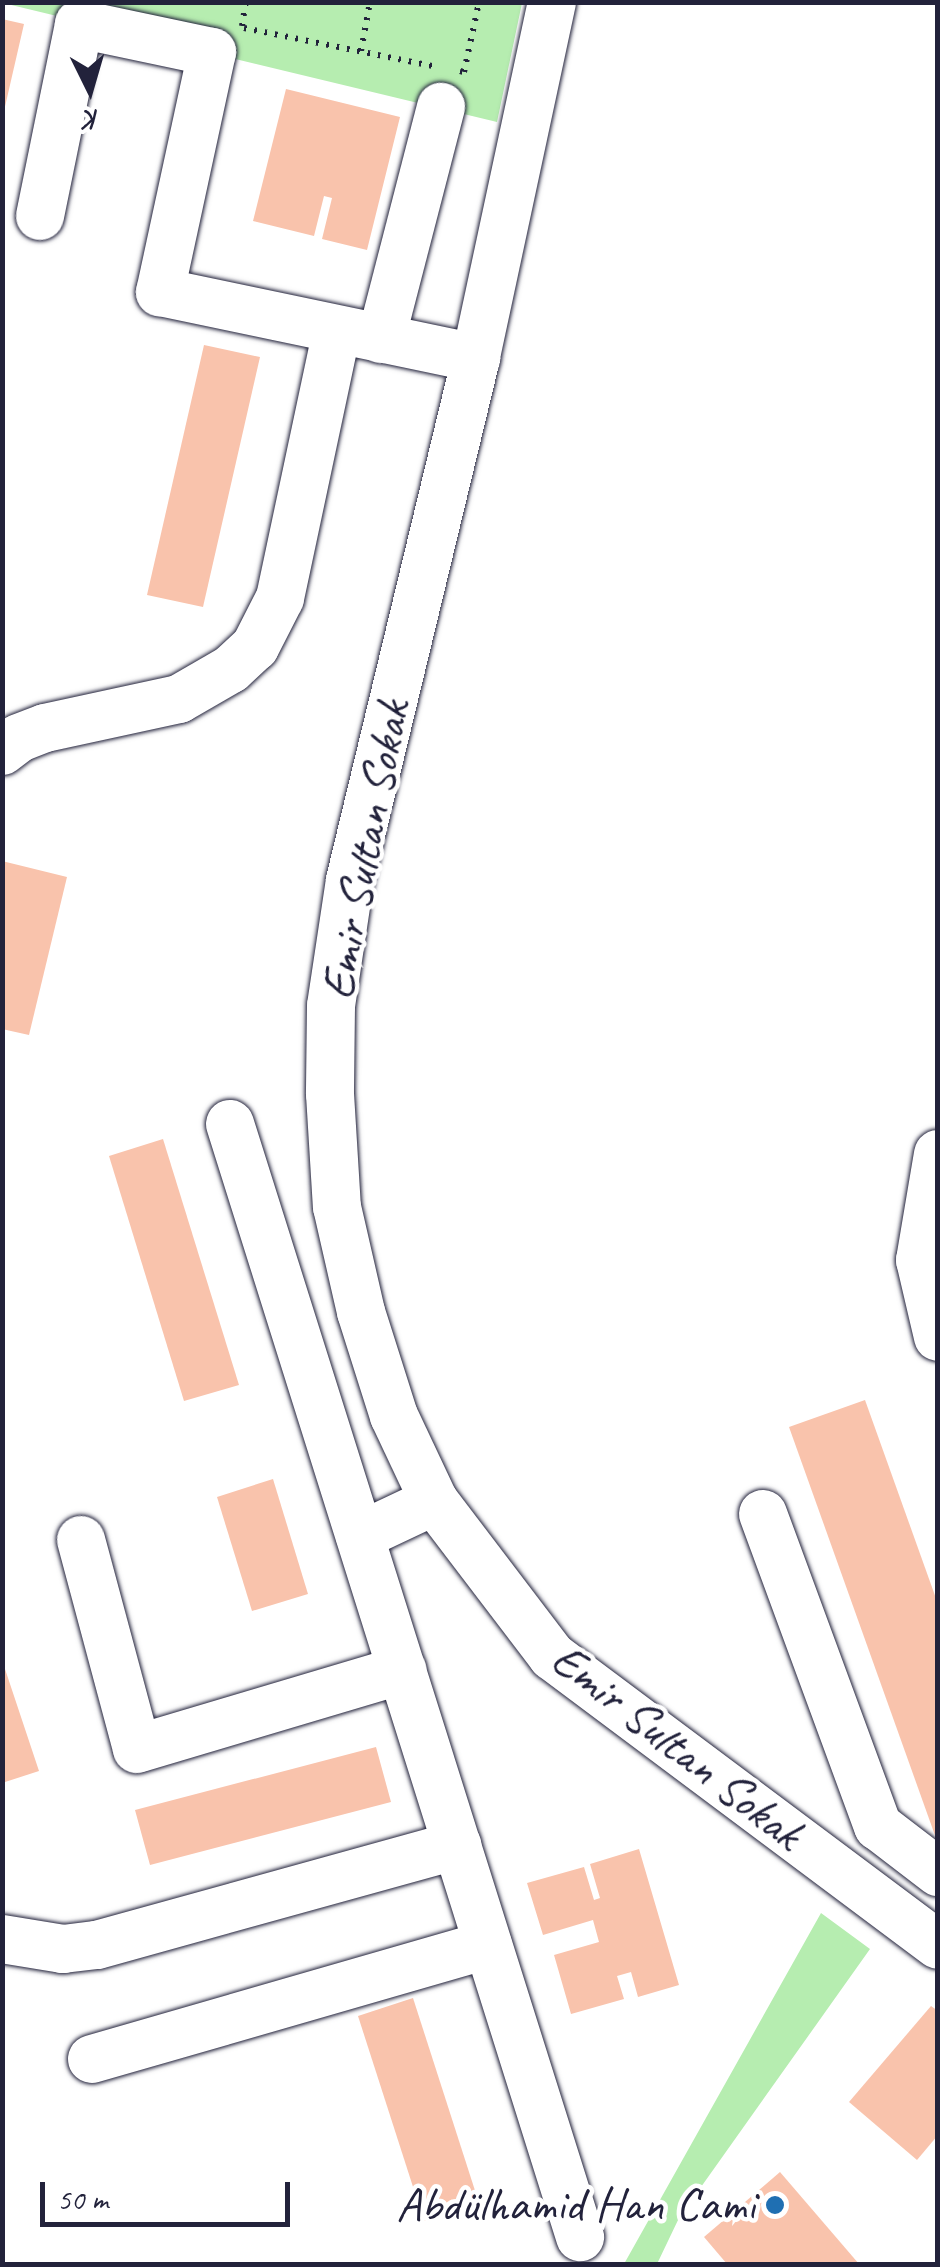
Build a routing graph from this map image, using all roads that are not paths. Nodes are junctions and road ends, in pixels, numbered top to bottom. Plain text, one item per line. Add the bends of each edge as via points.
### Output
1 (552, 2) edge
2 (441, 107) dead end
3 (40, 216) dead end
4 (359, 334) junction
5 (476, 358) junction
6 (2, 751) edge
7 (230, 1124) dead end
8 (938, 1154) edge
9 (938, 1337) edge
10 (434, 1500) junction
11 (763, 1514) dead end
12 (360, 1536) junction
13 (81, 1540) dead end
14 (402, 1670) junction
15 (457, 1844) junction
16 (938, 1872) edge
17 (2, 1940) edge
18 (488, 1945) junction
19 (938, 1945) edge
20 (92, 2058) dead end
21 (580, 2237) dead end

1 - 5 street, Emir Sultan Sokak
2 - 4 street
3 - 4 street via 79,24 212,52 160,292
4 - 5 street
4 - 6 street via 280,598 255,647 179,699 45,728
5 - 10 street, Emir Sultan Sokak via 350,880 331,1006 338,1207 394,1416
7 - 12 street
8 - 9 street via 920,1260
10 - 12 street
10 - 19 street, Emir Sultan Sokak via 552,1656
11 - 16 street via 878,1826
12 - 14 street
13 - 14 street via 136,1749
14 - 15 street
15 - 17 street via 97,1945 63,1950
15 - 18 street
18 - 20 street
18 - 21 street

